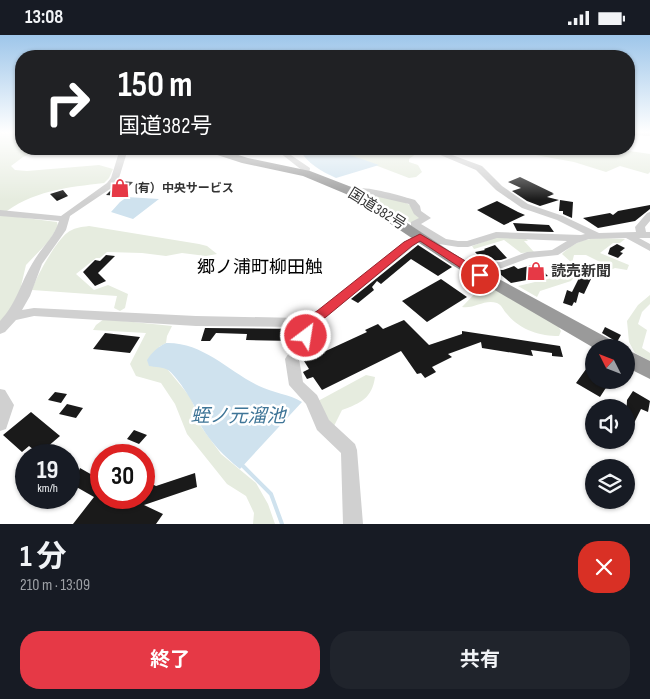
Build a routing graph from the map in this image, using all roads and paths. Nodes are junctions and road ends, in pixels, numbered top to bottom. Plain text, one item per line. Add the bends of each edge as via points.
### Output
1 (122, 155) edge
2 (227, 155) edge
3 (287, 155) edge
4 (445, 155) edge
5 (306, 173) junction
6 (350, 191) junction
7 (0, 213) edge
8 (650, 215) edge
9 (64, 219) junction
10 (596, 235) junction
11 (628, 235) junction
12 (646, 235) edge
13 (420, 237) junction
14 (580, 238) junction
15 (650, 248) edge
16 (465, 266) junction
17 (12, 316) junction
18 (310, 321) junction
19 (0, 329) edge
20 (594, 339) edge
21 (635, 362) edge
22 (650, 371) edge
23 (0, 395) edge
24 (0, 425) edge
25 (353, 524) edge

1 - 9 street via 113,181 70,211
2 - 5 highway, 国道382号
3 - 5 street via 307,170
4 - 10 street via 479,168 499,188 525,205
5 - 6 highway, 国道382号
6 - 13 highway, 国道382号
6 - 14 street via 361,190 412,202 426,219 414,224 450,244 468,245 496,235
7 - 9 street
8 - 12 street via 640,227
9 - 17 street via 61,231 37,264
10 - 11 street
10 - 14 street
11 - 12 street
11 - 15 street
13 - 16 highway, 国道382号
13 - 18 street
14 - 16 street via 554,253 527,255 502,265
16 - 20 highway, 国道382号
17 - 18 street via 34,312 196,321
17 - 19 street
18 - 25 street via 306,336 292,359 294,378 296,385 312,399 323,425 349,450
21 - 22 highway
23 - 24 street via 6,405

